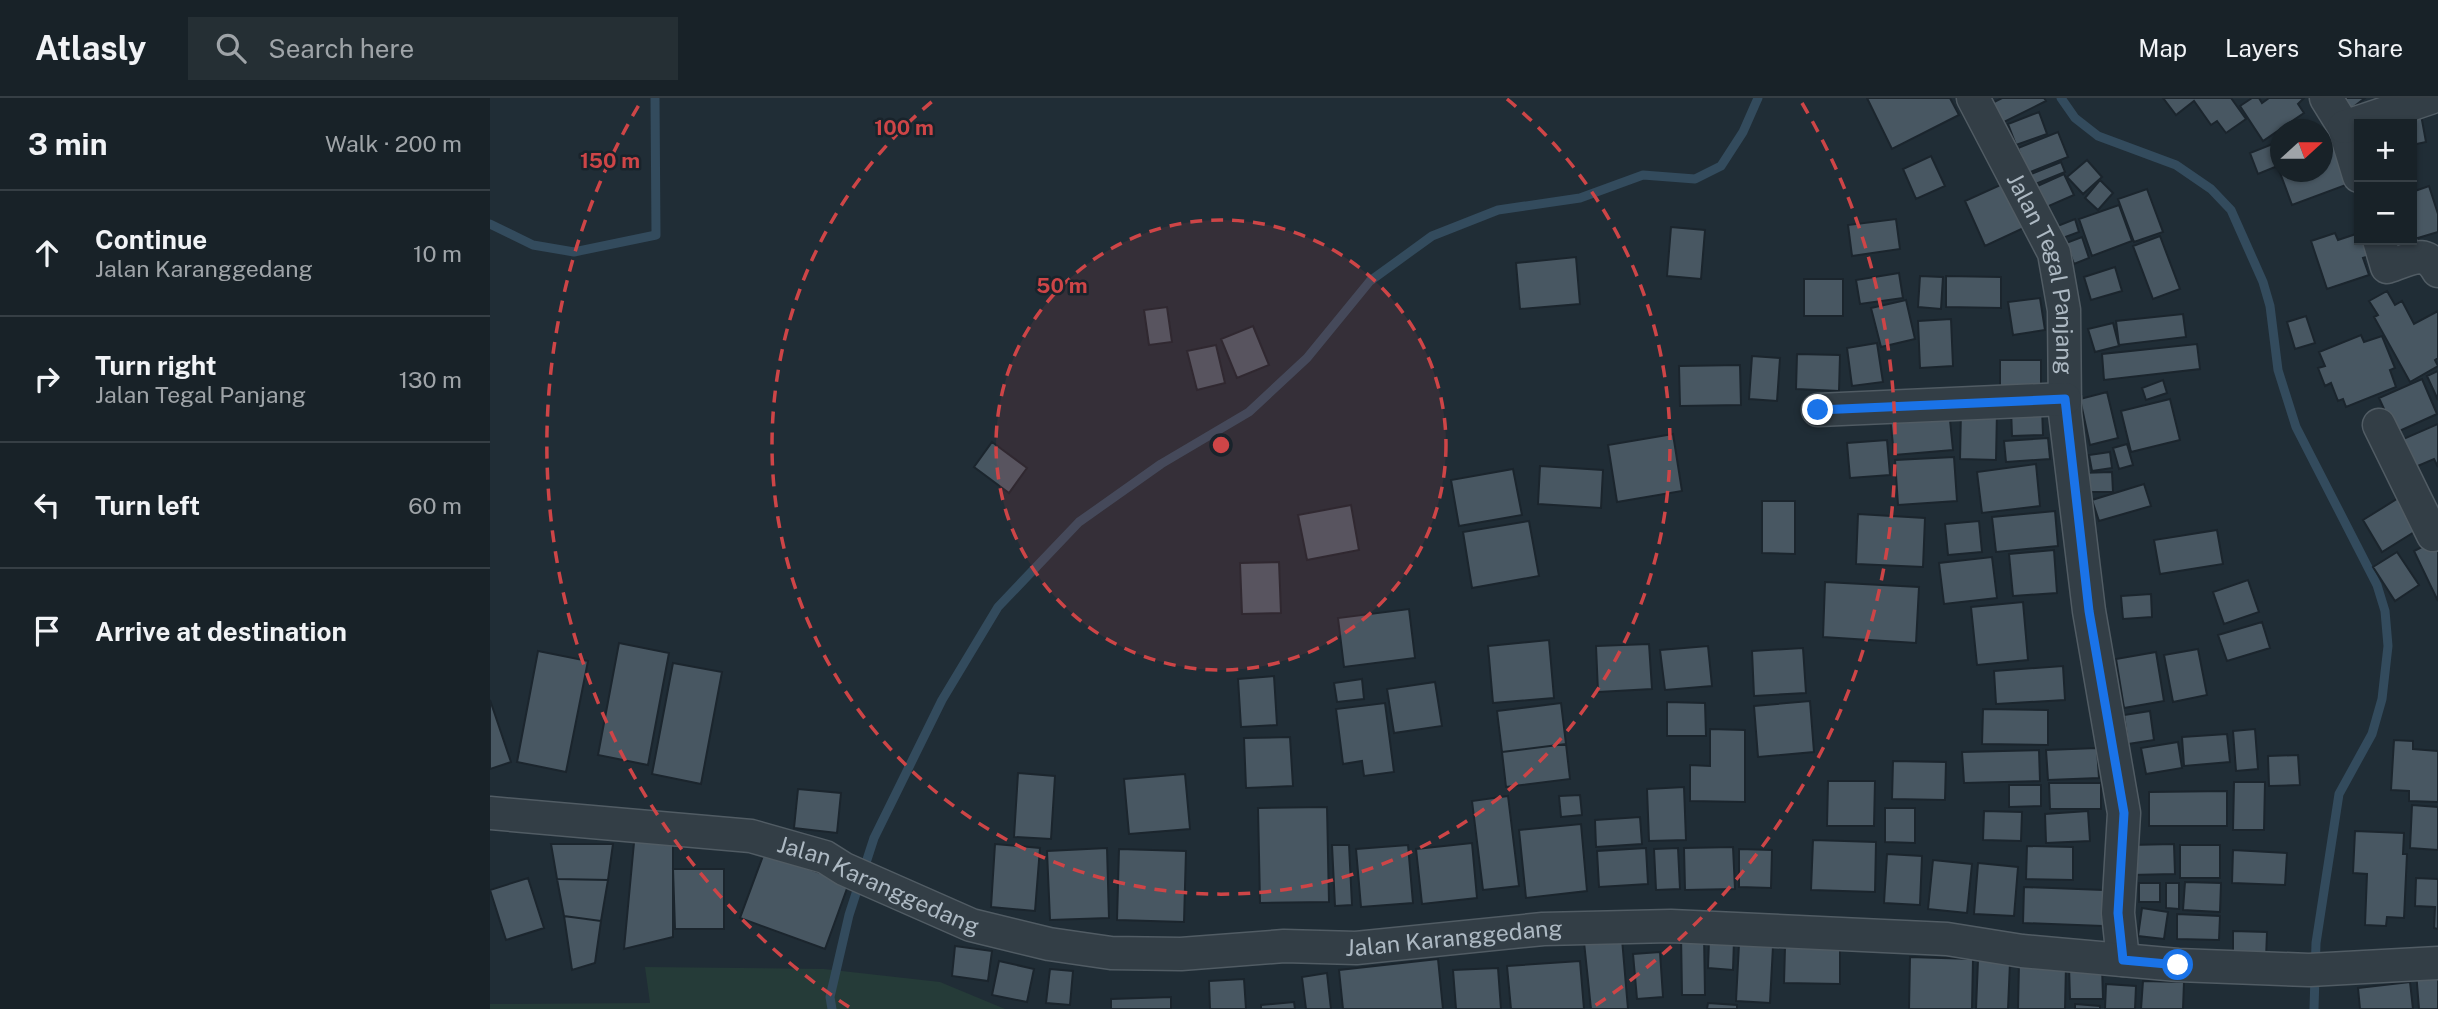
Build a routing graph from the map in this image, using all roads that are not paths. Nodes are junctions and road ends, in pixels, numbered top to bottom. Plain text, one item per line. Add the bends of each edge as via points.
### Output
1 (1973, 98) edge
2 (2326, 98) edge
3 (2430, 98) edge
4 (2344, 128) junction
5 (2354, 160) edge
6 (2380, 245) edge
7 (2438, 271) edge
8 (2065, 399) junction
9 (1818, 410) dead end
10 (2379, 425) dead end
11 (2438, 532) edge
12 (490, 813) edge
13 (2123, 960) junction
14 (2438, 962) edge

1 - 8 street, Jalan Tegal Panjang via 2054,253 2064,310
2 - 4 street
3 - 4 street
4 - 5 street
6 - 7 street via 2387,267 2425,256
8 - 9 street
8 - 13 street, Jalan Tegal Panjang via 2089,611 2124,813 2118,913
10 - 11 street via 2432,535
12 - 13 street, Jalan Karanggedang via 751,836 825,857 844,870 971,925 1111,953 1356,948 1543,929 1671,926 1947,939
13 - 14 street, Jalan Karanggedang via 2323,969

